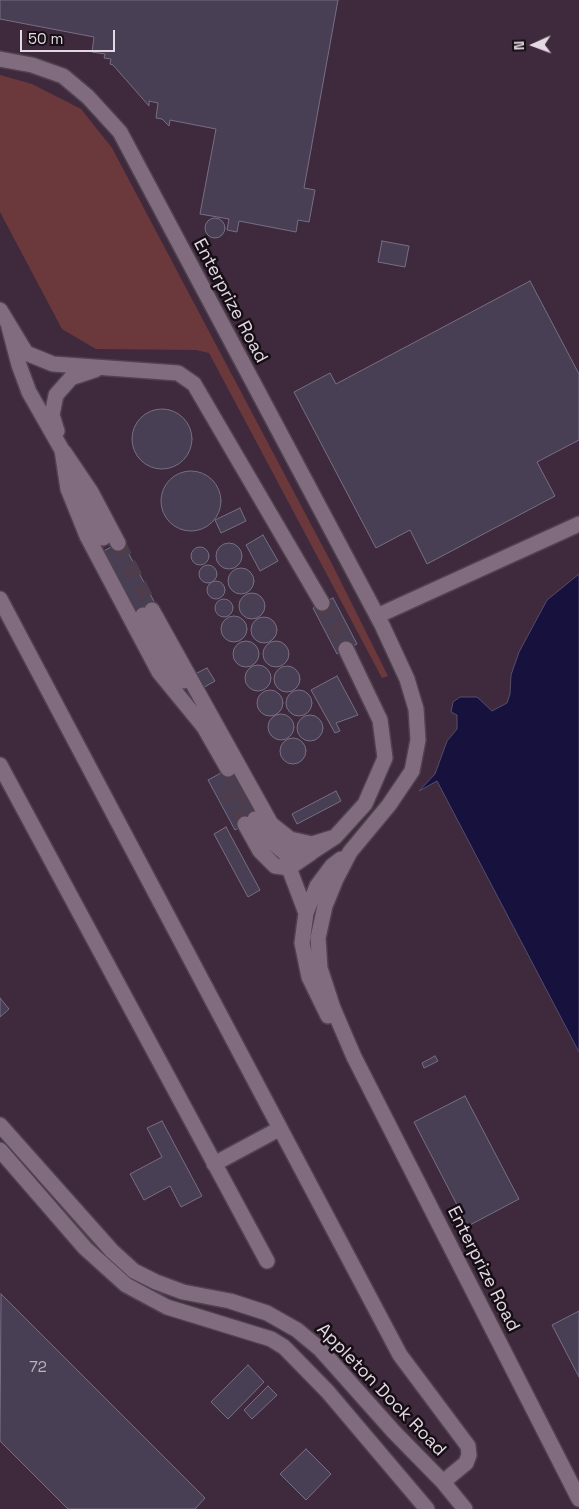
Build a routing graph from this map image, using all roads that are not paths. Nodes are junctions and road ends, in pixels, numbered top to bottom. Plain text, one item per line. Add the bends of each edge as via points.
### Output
1 (0, 59) edge
2 (0, 310) edge
3 (9, 328) junction
4 (101, 368) junction
5 (62, 450) junction
6 (579, 524) edge
7 (113, 546) tunnel mouth
8 (0, 599) edge
9 (322, 603) tunnel mouth
10 (148, 612) tunnel mouth
11 (377, 616) junction
12 (6, 624) edge
13 (346, 649) tunnel mouth
14 (0, 765) edge
15 (224, 771) tunnel mouth
16 (335, 837) junction
17 (312, 852) junction
18 (350, 852) junction
19 (289, 868) junction
20 (306, 913) junction
21 (354, 1057) junction
22 (0, 1125) edge
23 (280, 1128) junction
24 (0, 1150) edge
25 (214, 1164) junction
26 (267, 1262) dead end
27 (378, 1413) junction
28 (443, 1482) junction
29 (579, 1499) edge
30 (427, 1509) edge
31 (452, 1509) edge
32 (465, 1509) edge

1 - 11 street, Enterprize Road via 32,65 63,76 88,97 120,132
2 - 3 street
3 - 4 street via 26,353 53,364
3 - 5 street via 30,392
4 - 5 street via 71,378 56,395 52,415
4 - 9 street via 178,373 194,384
5 - 7 street via 91,492
5 - 15 street via 68,488 88,536 159,672 204,727
6 - 11 street
8 - 12 street
10 - 16 street via 271,824 290,839 312,844
11 - 18 street, Enterprize Road via 407,679 416,709 418,740 412,771
12 - 23 street
13 - 16 street via 380,720 385,758 365,804
14 - 25 street
16 - 17 street
17 - 19 street
17 - 19 street via 286,854 250,822 260,851 275,866
18 - 20 street, Enterprize Road via 332,866 317,886
18 - 21 street, Enterprize Road via 325,906 318,938 320,968
19 - 20 street
20 - 21 street, Enterprize Road via 302,943 308,977 325,1012
21 - 29 street, Enterprize Road
22 - 27 street, Appleton Dock Road via 112,1251 134,1271 183,1292 230,1301 267,1313 297,1330 320,1349
23 - 25 street
23 - 28 street via 400,1355 468,1446 466,1463
24 - 30 street via 85,1248 126,1285 167,1307 271,1339 284,1347 328,1392
25 - 26 street
27 - 28 street, Appleton Dock Road
27 - 31 street
28 - 32 street, Appleton Dock Road

